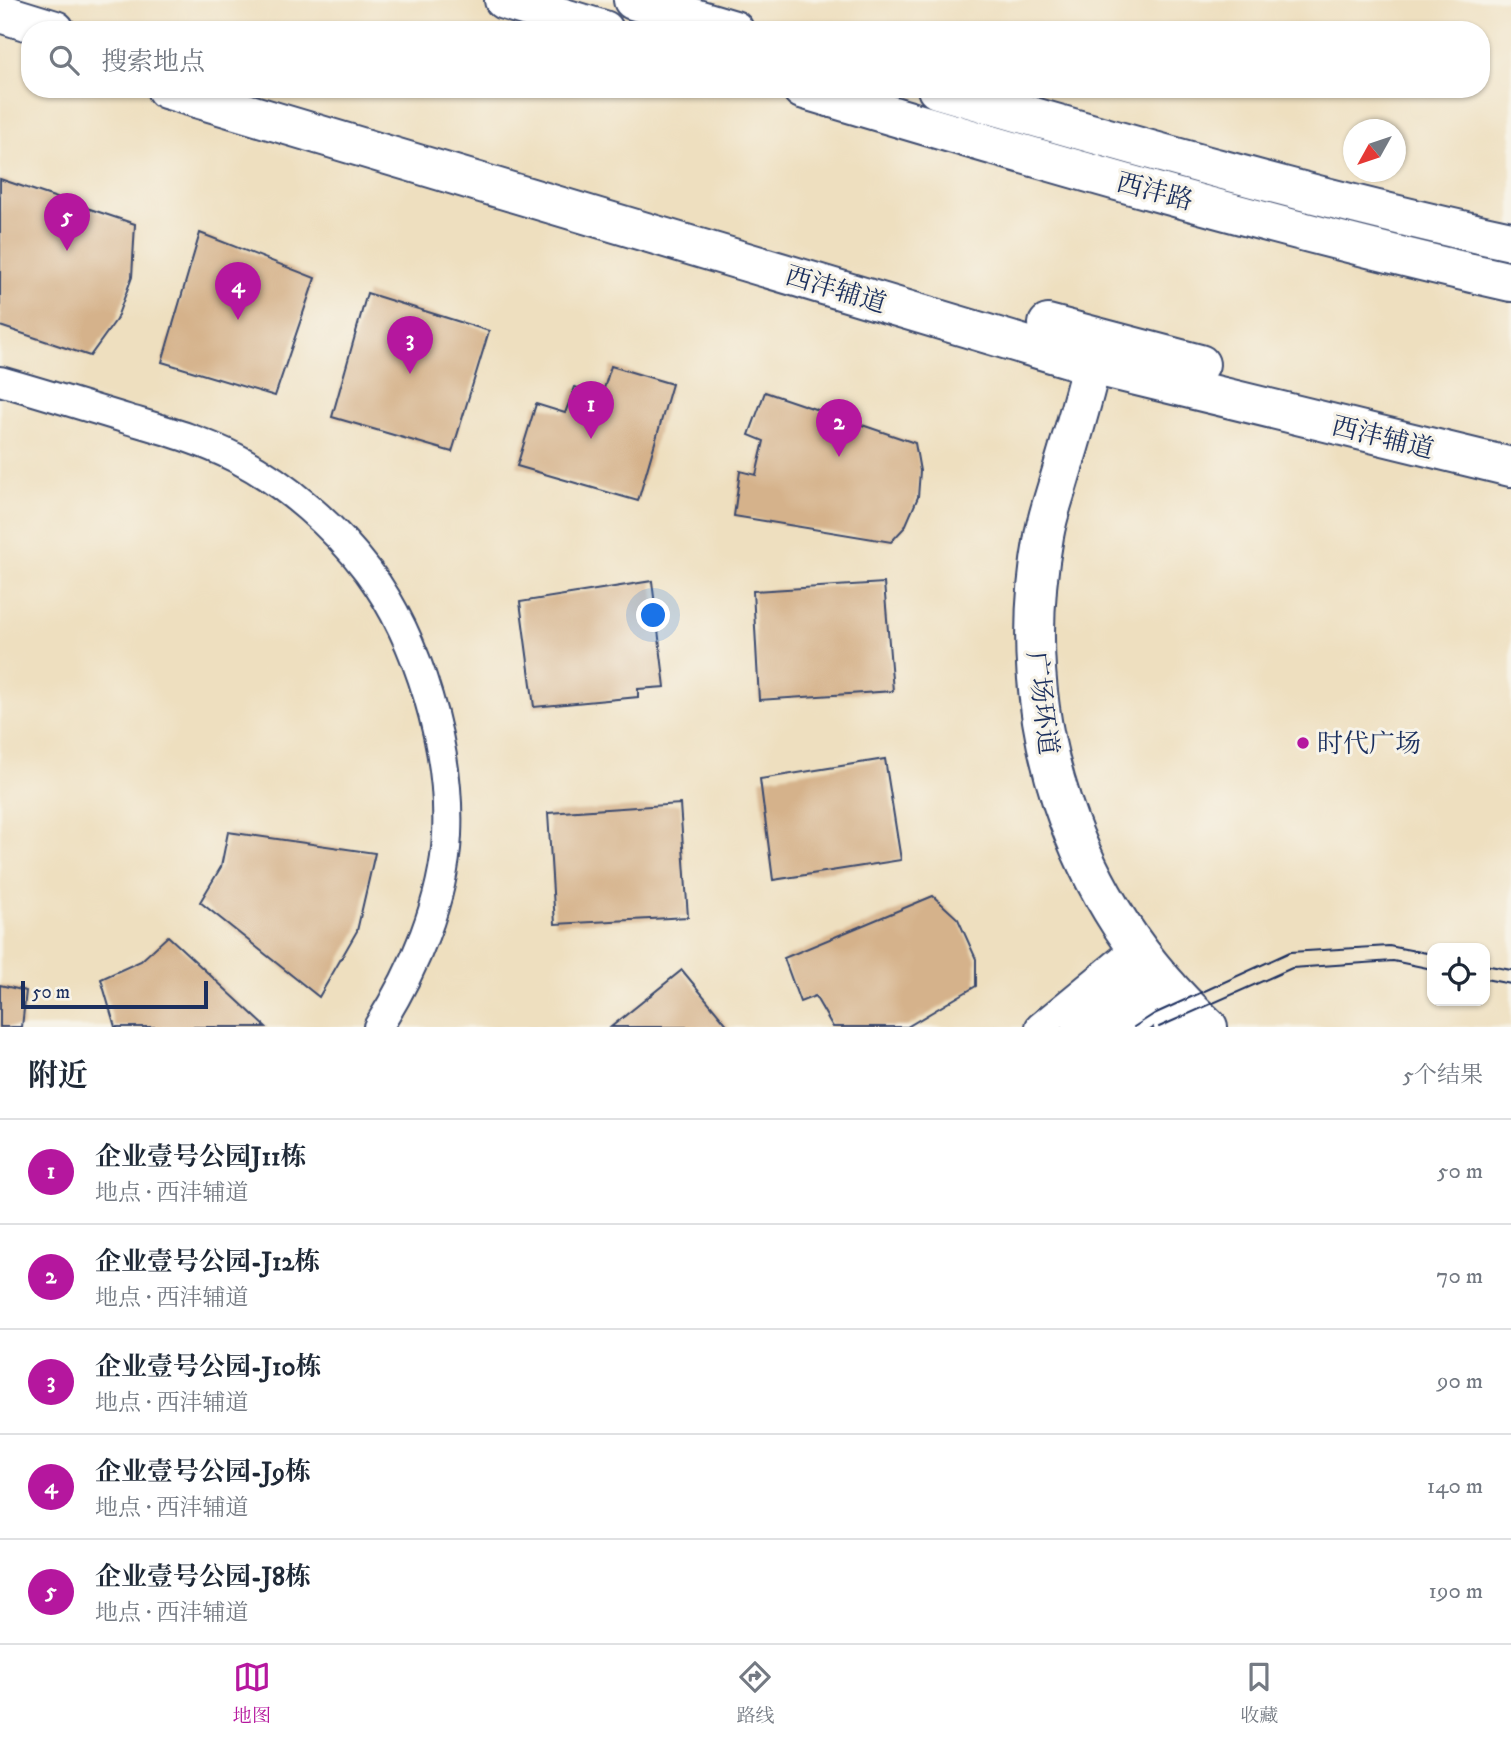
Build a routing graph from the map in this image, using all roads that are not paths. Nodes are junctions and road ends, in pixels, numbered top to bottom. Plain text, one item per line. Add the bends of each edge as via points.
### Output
1 (504, 0) edge
2 (633, 0) edge
3 (0, 13) edge
4 (26, 21) edge
5 (574, 21) edge
6 (704, 21) edge
7 (0, 40) edge
8 (21, 46) edge
9 (198, 98) edge
10 (284, 98) edge
11 (832, 98) edge
12 (968, 98) edge
13 (1511, 241) edge
14 (1511, 282) edge
15 (1095, 352) junction
16 (0, 381) edge
17 (1511, 440) edge
18 (1511, 467) edge
19 (1170, 995) edge
20 (378, 1027) edge
21 (1040, 1027) edge
22 (1080, 1027) edge
23 (1123, 1027) edge

1 - 5 main road
2 - 6 main road
3 - 4 main road
7 - 8 main road
9 - 15 main road, 西沣辅道
10 - 15 main road, 西沣辅道
11 - 14 main road, 西沣路 via 1036,159
12 - 13 main road, 西沣路 via 1116,141
15 - 17 main road, 西沣辅道
15 - 18 main road, 西沣辅道
15 - 19 main road, 广场环道 via 1044,533 1037,579 1035,645 1042,722 1068,820 1091,875 1119,925
16 - 20 street via 198,440 237,459 311,510 368,570 391,607 433,711 444,759 447,836 438,891 414,964
19 - 21 street
19 - 22 main road
19 - 23 main road

